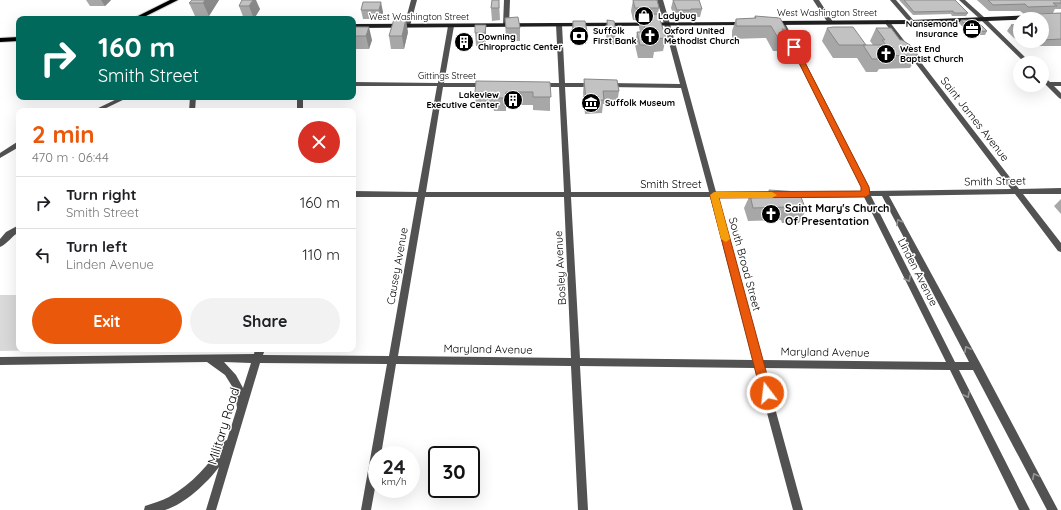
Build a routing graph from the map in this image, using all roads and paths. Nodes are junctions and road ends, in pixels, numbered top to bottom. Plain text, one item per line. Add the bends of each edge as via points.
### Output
1 (175, 0) edge
2 (414, 0) edge
3 (506, 0) edge
4 (660, 0) edge
5 (816, 0) edge
6 (893, 0) edge
7 (962, 0) edge
8 (158, 8) junction
9 (140, 16) edge
10 (150, 16) edge
11 (1061, 16) edge
12 (983, 19) junction
13 (830, 22) junction
14 (887, 22) junction
15 (912, 22) junction
16 (752, 23) edge
17 (767, 23) edge
18 (782, 23) junction
19 (667, 24) junction
20 (506, 25) junction
21 (559, 25) junction
22 (356, 26) edge
23 (407, 26) junction
24 (450, 26) junction
25 (16, 39) edge
26 (0, 40) edge
27 (1021, 56) edge
28 (356, 84) edge
29 (1049, 84) joint
30 (1061, 84) edge
31 (440, 85) junction
32 (494, 85) edge
33 (532, 85) edge
34 (562, 85) junction
35 (684, 86) junction
36 (1061, 97) edge
37 (114, 100) edge
38 (100, 108) edge
39 (16, 146) edge
40 (0, 156) edge
41 (1018, 191) junction
42 (1061, 191) edge
43 (356, 194) edge
44 (421, 194) junction
45 (866, 194) junction
46 (884, 194) junction
47 (567, 195) junction
48 (714, 195) junction
49 (16, 230) edge
50 (0, 231) edge
51 (9, 234) junction
52 (0, 244) edge
53 (1061, 248) edge
54 (258, 354) edge
55 (206, 358) junction
56 (392, 360) junction
57 (0, 361) edge
58 (576, 362) junction
59 (759, 363) junction
60 (952, 366) junction
61 (977, 366) junction
62 (240, 414) junction
63 (234, 434) junction
64 (154, 509) edge
65 (211, 510) edge
66 (366, 510) edge
67 (583, 510) edge
68 (798, 510) edge
69 (1025, 510) edge
70 (1054, 510) edge

1 - 8 main road
2 - 23 street
3 - 20 street
4 - 19 street, South Broad Street
5 - 13 street
6 - 15 street
7 - 12 street
8 - 9 main road
8 - 10 main road
11 - 12 main road, West Washington Street
12 - 15 main road, West Washington Street
12 - 27 street
13 - 14 main road, West Washington Street
13 - 18 main road, West Washington Street
14 - 15 main road, West Washington Street
14 - 41 street, Saint James Avenue
16 - 19 main road, West Washington Street
17 - 18 main road, West Washington Street
18 - 45 street, Linden Avenue via 865,187
19 - 21 main road, West Washington Street
19 - 35 street, South Broad Street
20 - 21 main road, West Washington Street
20 - 24 main road, West Washington Street
21 - 34 street, Bosley Avenue
22 - 23 main road, West Washington Street
23 - 24 main road, West Washington Street
24 - 31 street, Causey Avenue
25 - 26 main road
28 - 31 street, Gittings Street
29 - 30 street
29 - 36 street
31 - 32 street, Gittings Street
31 - 44 street, Causey Avenue
33 - 34 street
34 - 35 street
34 - 47 street, Bosley Avenue
35 - 48 street, South Broad Street
37 - 38 street
39 - 40 street
41 - 42 street, Smith Street
41 - 46 street, Smith Street
41 - 53 street, Saint James Avenue
43 - 44 street, Smith Street
44 - 47 street, Smith Street
44 - 56 street, Causey Avenue
45 - 46 street, Smith Street
45 - 48 street, Smith Street
45 -> 60 street, Linden Avenue
61 -> 46 street, Linden Avenue
47 - 48 street, Smith Street
47 - 58 street, Bosley Avenue
48 - 59 street, South Broad Street
49 - 51 street
50 - 51 street
51 - 52 street
54 - 55 street, Maryland Avenue
54 - 56 street, Maryland Avenue
54 - 62 street, Military Road
55 - 57 street, Maryland Avenue
55 - 62 street via 219,364 234,378 241,400
56 - 58 street, Maryland Avenue
56 - 66 street, Causey Avenue
58 - 59 street, Maryland Avenue
58 - 67 street, Bosley Avenue
59 - 60 street, Maryland Avenue
59 - 68 street, South Broad Street
60 - 61 street, Maryland Avenue
60 -> 69 street, Linden Avenue
70 -> 61 street, Linden Avenue
62 - 63 street, Military Road
63 - 64 street via 202,477 172,501
63 - 65 street, Military Road

